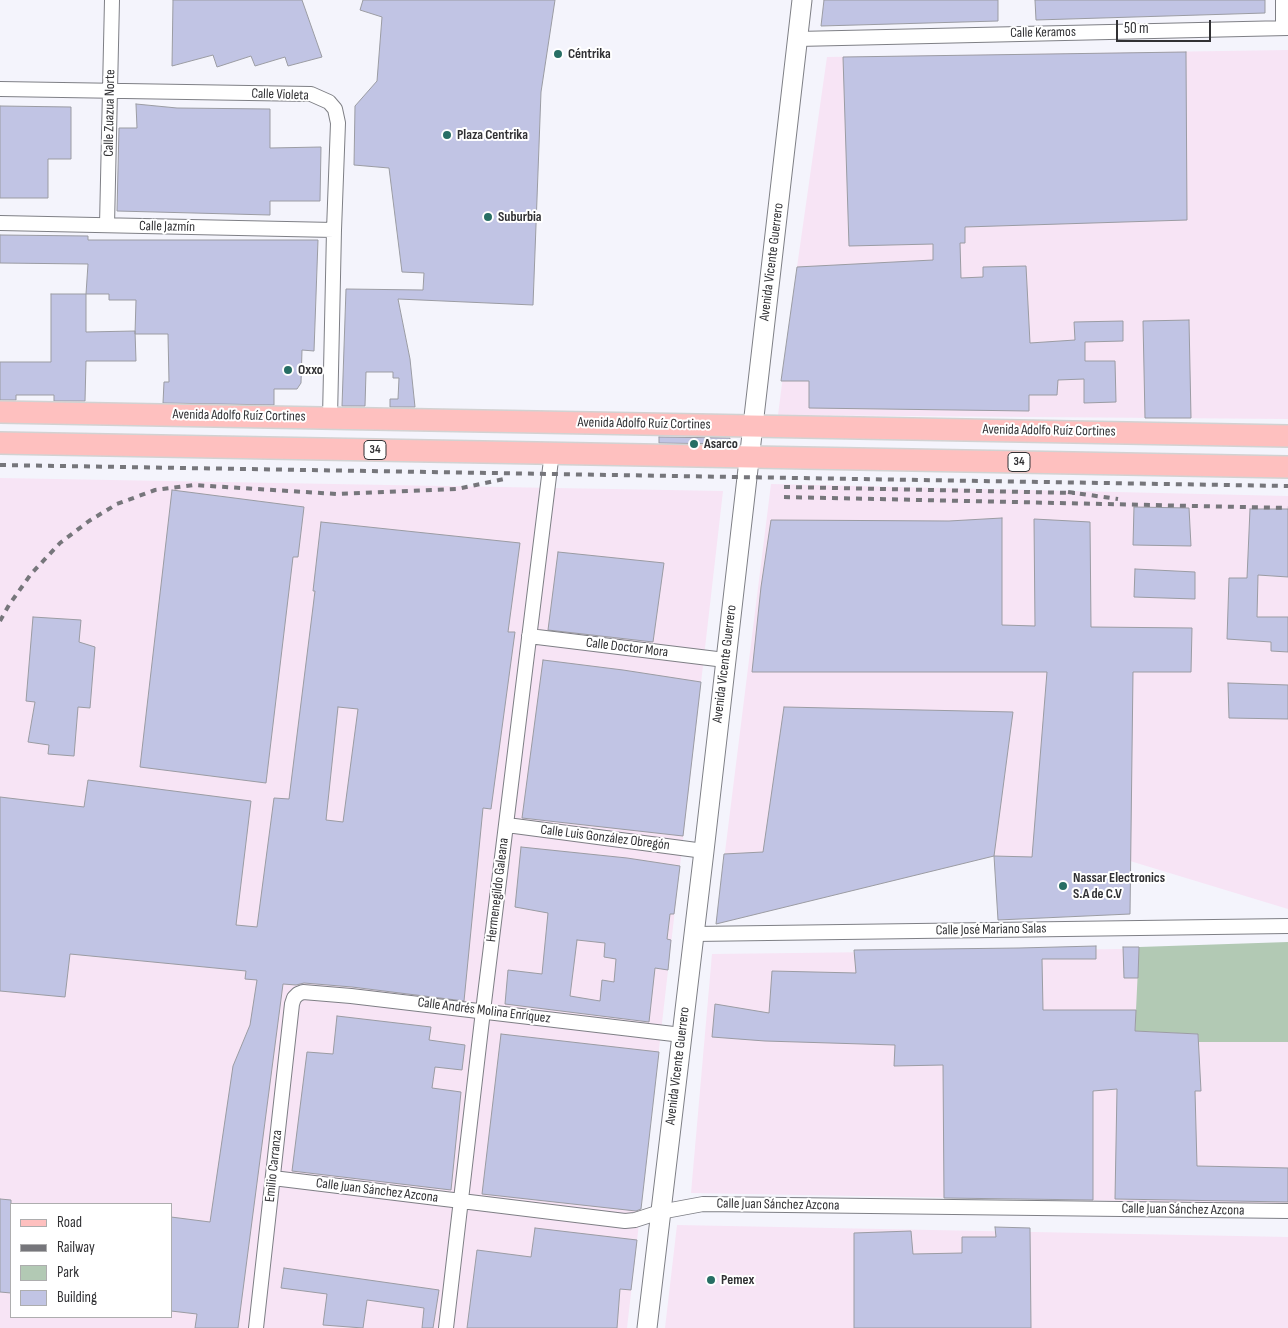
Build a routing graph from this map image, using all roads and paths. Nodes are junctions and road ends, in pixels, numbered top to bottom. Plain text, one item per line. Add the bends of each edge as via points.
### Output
1 (112, 0) edge
2 (802, 0) edge
3 (1283, 0) edge
4 (1286, 28) edge
5 (797, 39) junction
6 (0, 89) edge
7 (110, 91) junction
8 (0, 223) edge
9 (107, 225) junction
10 (334, 230) junction
11 (0, 412) edge
12 (330, 418) junction
13 (752, 426) junction
14 (1288, 436) edge
15 (0, 443) edge
16 (552, 452) junction
17 (749, 456) junction
18 (1288, 467) edge
19 (528, 636) junction
20 (725, 660) junction
21 (506, 825) junction
22 (704, 850) junction
23 (1288, 926) edge
24 (694, 934) junction
25 (292, 1004) joint
26 (483, 1011) junction
27 (682, 1035) junction
28 (273, 1178) junction
29 (461, 1200) junction
30 (1288, 1211) edge
31 (660, 1212) junction
32 (256, 1328) edge
33 (446, 1328) edge
34 (647, 1328) edge

1 - 7 street, Calle Zuazua Norte
2 - 5 main road, Avenida Vicente Guerrero
3 - 4 street
4 - 5 street, Calle Keramos
5 - 13 main road, Avenida Vicente Guerrero
6 - 7 street, Calle Violeta
7 - 9 street, Calle Zuazua Norte
7 - 10 street, Calle Violeta via 311,94 329,102 335,108 338,123
8 - 9 street, Calle Jazmín
9 - 10 street, Calle Jazmín
10 - 12 street, Calle Violeta
11 - 12 main road, Avenida Adolfo Ruíz Cortines
12 - 13 main road, Avenida Adolfo Ruíz Cortines
13 - 14 main road, Avenida Adolfo Ruíz Cortines
13 - 17 main road, Avenida Vicente Guerrero
15 - 16 main road, 34
16 - 17 main road, 34
16 - 19 street, Hermenegildo Galeana
17 - 18 main road, 34
17 - 20 main road, Avenida Vicente Guerrero
19 - 20 street, Calle Doctor Mora
19 - 21 street, Hermenegildo Galeana
20 - 22 main road, Avenida Vicente Guerrero
21 - 22 street, Calle Luis González Obregón
21 - 26 street, Hermenegildo Galeana
22 - 24 main road, Avenida Vicente Guerrero
23 - 24 street, Calle José Mariano Salas
24 - 27 main road, Avenida Vicente Guerrero
25 - 26 street, Calle Andrés Molina Enríquez via 294,998 304,992
25 - 28 street, Emilio Carranza
26 - 27 street, Calle Andrés Molina Enríquez
26 - 29 street, Hermenegildo Galeana
27 - 31 main road, Avenida Vicente Guerrero
28 - 29 street, Calle Juan Sánchez Azcona
28 - 32 street, Emilio Carranza
29 - 31 street, Calle Juan Sánchez Azcona via 625,1221
29 - 33 street, Hermenegildo Galeana
30 - 31 street, Calle Juan Sánchez Azcona via 703,1204
31 - 34 main road, Avenida Vicente Guerrero

